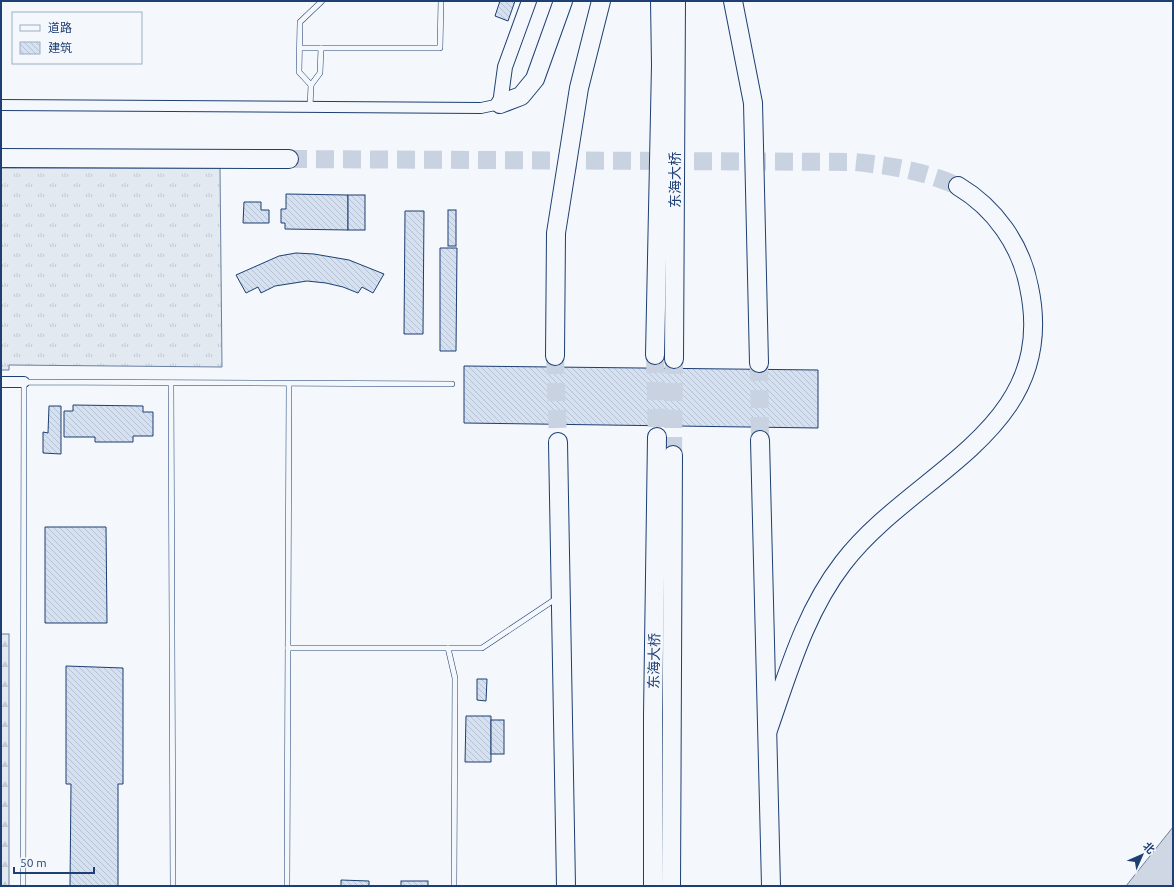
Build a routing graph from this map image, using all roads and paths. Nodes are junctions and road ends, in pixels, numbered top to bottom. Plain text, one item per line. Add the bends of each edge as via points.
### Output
1 (322, 1) edge
2 (440, 1) edge
3 (529, 1) edge
4 (564, 1) edge
5 (601, 1) edge
6 (660, 1) edge
7 (676, 1) edge
8 (733, 1) edge
9 (300, 48) junction
10 (321, 48) junction
11 (311, 85) junction
12 (500, 104) junction
13 (1, 105) edge
14 (310, 107) junction
15 (1, 158) edge
16 (289, 159) tunnel mouth
17 (958, 186) tunnel mouth
18 (655, 355) tunnel mouth
19 (555, 356) tunnel mouth
20 (674, 359) tunnel mouth
21 (759, 363) tunnel mouth
22 (1, 382) edge
23 (24, 382) junction
24 (171, 383) junction
25 (289, 384) junction
26 (452, 384) dead end
27 (657, 437) tunnel mouth
28 (760, 440) tunnel mouth
29 (558, 442) tunnel mouth
30 (673, 455) tunnel mouth
31 (560, 596) junction
32 (288, 648) junction
33 (448, 648) junction
34 (768, 730) junction
35 (23, 886) edge
36 (173, 886) edge
37 (287, 886) edge
38 (454, 886) edge
39 (566, 886) edge
40 (653, 886) edge
41 (671, 886) edge
42 (771, 886) edge

1 - 9 lane via 300,22
2 - 10 lane via 440,48
3 - 12 main road via 505,67
4 - 12 highway via 535,80 521,96
5 - 19 highway via 579,88 556,233
6 - 18 highway, 东海大桥
7 - 20 highway, 东海大桥
8 - 21 highway via 753,103
9 - 10 lane
9 - 11 lane via 299,72
10 - 11 lane via 320,74
11 - 14 lane
12 - 14 street via 481,108
13 - 14 street
15 - 16 highway
17 - 34 highway via 986,207 1003,226 1018,251 1027,276 1034,310 1033,340 1027,365 1016,392 993,426 973,447 857,546 842,564 816,605 795,653
22 - 23 street
23 - 24 lane
23 - 35 lane
24 - 25 lane
24 - 36 lane
25 - 26 lane
25 - 32 lane
27 - 40 highway, 东海大桥
28 - 34 highway
29 - 31 highway
30 - 41 highway, 东海大桥
31 - 33 lane via 482,648
31 - 39 highway
32 - 33 lane
32 - 37 lane
33 - 38 lane via 455,678
34 - 42 highway

